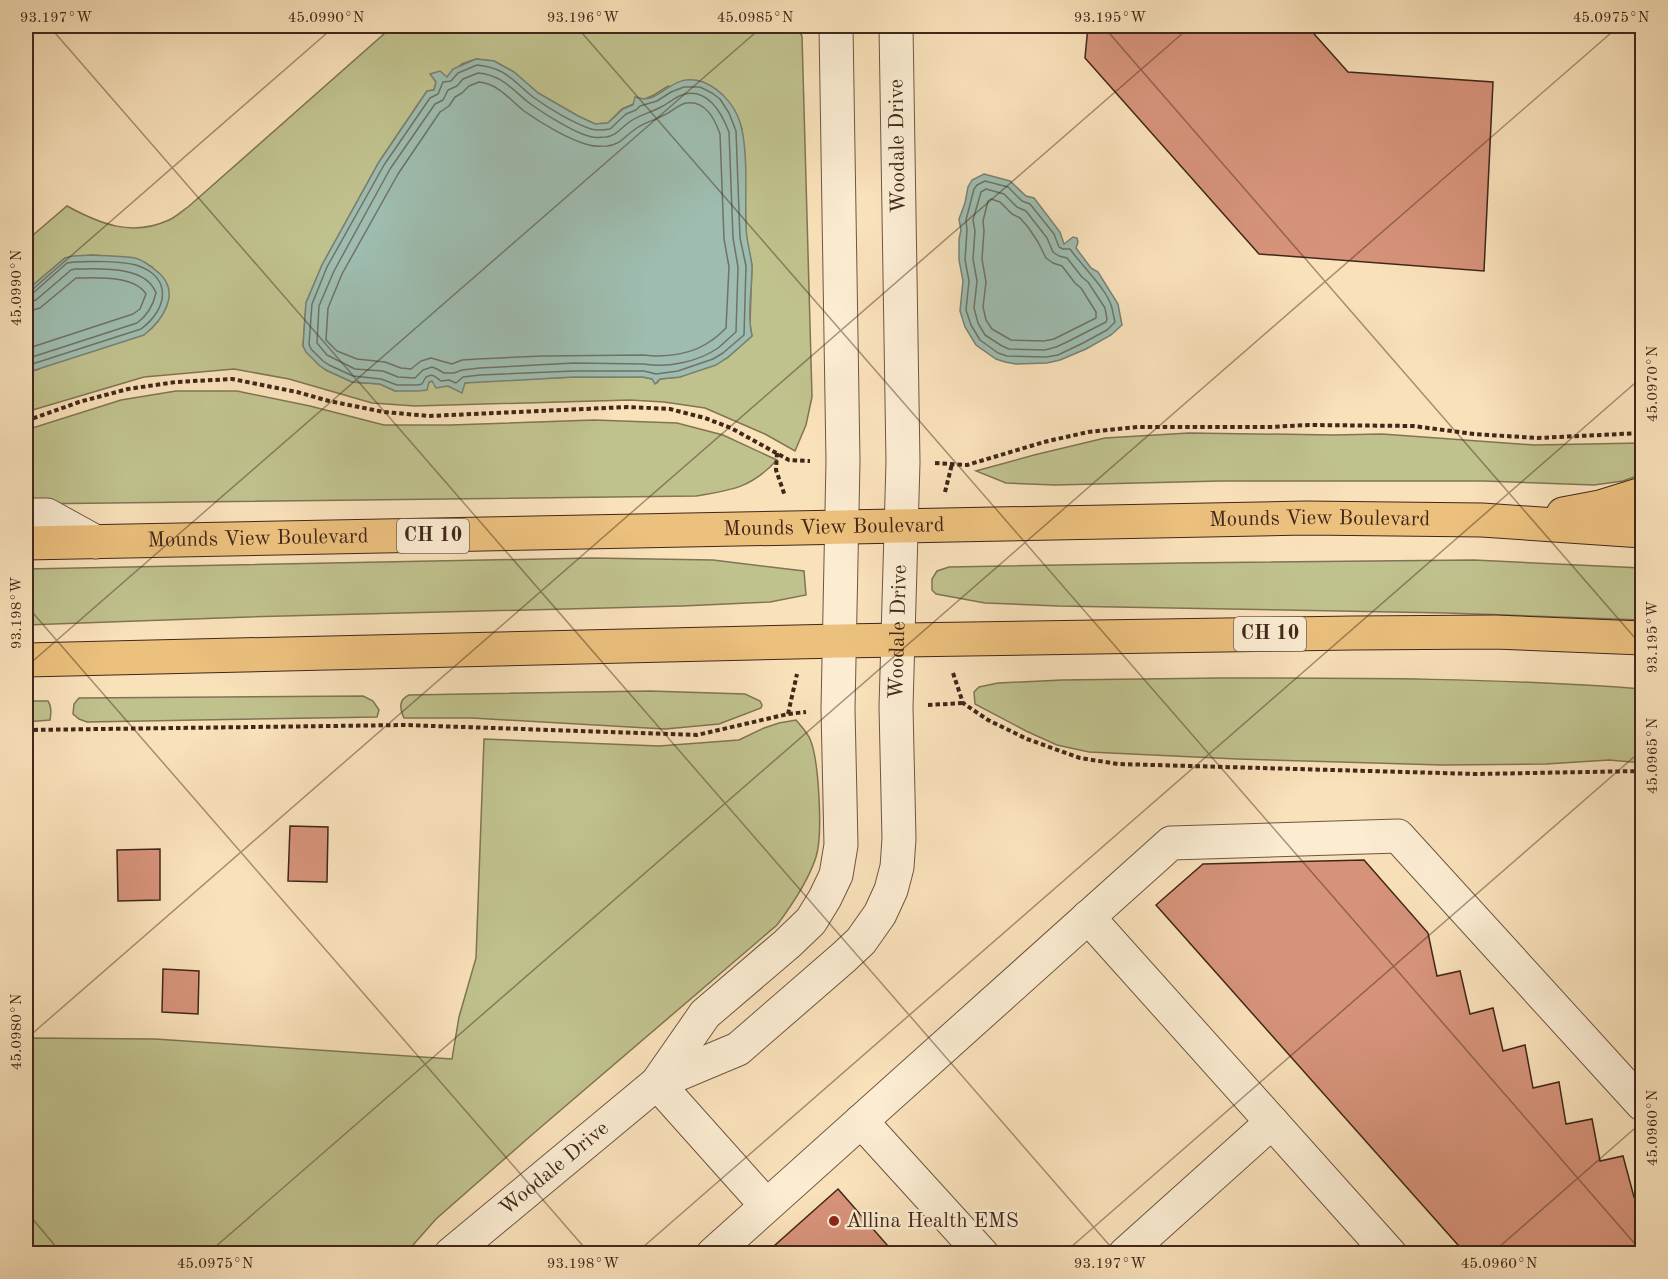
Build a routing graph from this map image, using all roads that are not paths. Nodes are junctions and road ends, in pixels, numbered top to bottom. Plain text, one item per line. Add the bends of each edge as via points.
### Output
1 (836, 26) edge
2 (896, 26) edge
3 (1642, 494) edge
4 (26, 515) edge
5 (1482, 520) junction
6 (901, 527) junction
7 (842, 528) junction
8 (1642, 531) edge
9 (96, 542) junction
10 (26, 543) edge
11 (1642, 638) edge
12 (898, 640) junction
13 (839, 641) junction
14 (26, 660) edge
15 (1088, 916) junction
16 (657, 1083) junction
17 (1642, 1104) edge
18 (861, 1121) junction
19 (1272, 1122) junction
20 (766, 1205) junction
21 (451, 1254) edge
22 (713, 1254) edge
23 (982, 1254) edge
24 (1125, 1254) edge
25 (1390, 1254) edge

1 - 7 street, Woodale Drive
2 - 6 street, Woodale Drive
3 - 5 main road via 1562,514
4 - 9 street via 47,515
5 - 6 main road, Mounds View Boulevard / CH 10 via 1306,518
5 - 8 main road, Mounds View Boulevard / CH 10
6 - 7 main road, Mounds View Boulevard / CH 10
6 - 12 street, Woodale Drive
7 - 9 main road, Mounds View Boulevard / CH 10
7 - 13 street, Woodale Drive
9 - 10 main road, Mounds View Boulevard / CH 10
11 - 12 main road, CH 10 via 1496,632
12 - 13 main road, CH 10
12 - 16 street, Woodale Drive via 900,839 891,890 880,914 861,941 738,1049
13 - 14 main road, CH 10
13 - 16 street, Woodale Drive via 841,845 836,875 811,921 705,1014
15 - 17 street via 1171,843 1398,836
15 - 18 street
15 - 19 street
16 - 20 street
16 - 21 street, Woodale Drive
18 - 20 street
18 - 23 street
19 - 24 street
19 - 25 street
20 - 22 street

